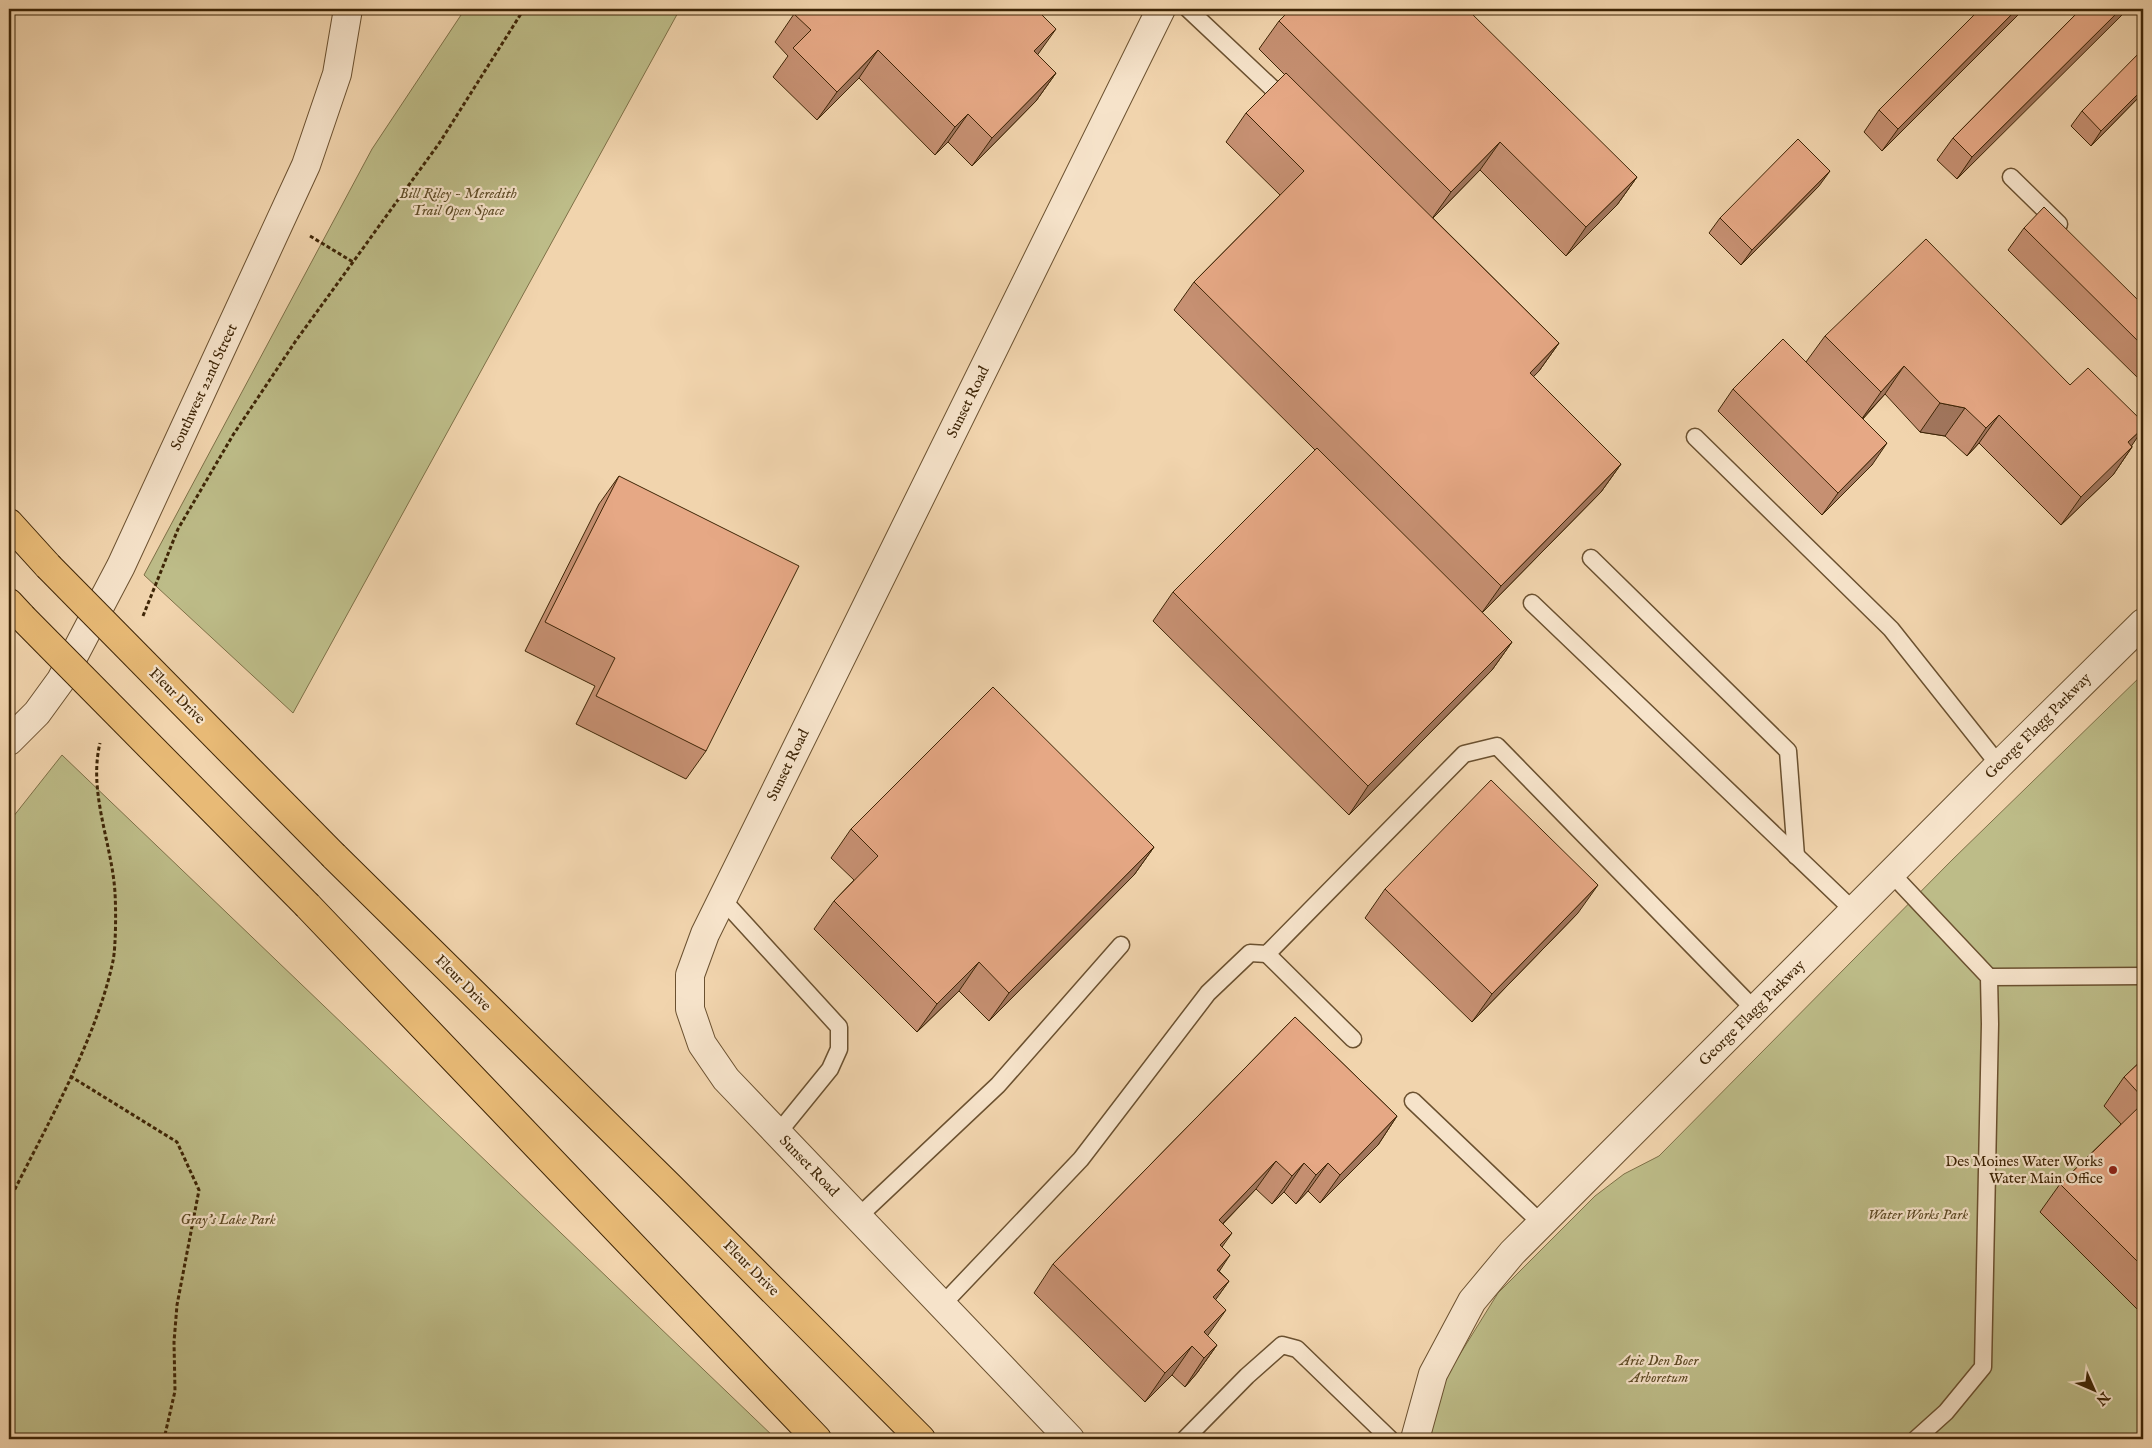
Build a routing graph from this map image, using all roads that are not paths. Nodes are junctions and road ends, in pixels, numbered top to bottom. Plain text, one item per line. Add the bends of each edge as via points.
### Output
1 (348, 9) edge
2 (1161, 9) edge
3 (1188, 9) edge
4 (1298, 113) edge
5 (2011, 177) dead end
6 (2067, 232) edge
7 (1695, 437) dead end
8 (9, 523) edge
9 (1591, 558) dead end
10 (1532, 603) dead end
11 (16, 610) edge
12 (2143, 623) edge
13 (9, 741) edge
14 (1999, 765) junction
15 (1796, 856) junction
16 (1891, 873) junction
17 (722, 899) junction
18 (1854, 911) junction
19 (1121, 945) dead end
20 (1267, 954) junction
21 (2143, 976) edge
22 (1989, 977) junction
23 (1755, 1010) junction
24 (1354, 1039) dead end
25 (1413, 1101) dead end
26 (778, 1133) junction
27 (858, 1217) junction
28 (1541, 1223) junction
29 (942, 1305) junction
30 (817, 1439) edge
31 (921, 1439) edge
32 (1070, 1439) edge
33 (1185, 1439) edge
34 (1390, 1439) edge
35 (1416, 1439) edge
36 (1916, 1439) edge

1 - 13 street, Southwest 22nd Street via 337,74 306,165 121,566 61,680 38,713
2 - 17 street, Sunset Road
3 - 4 lane
5 - 6 lane
7 - 14 lane via 1891,629
8 - 31 main road, Fleur Drive, bridge via 334,856
9 - 15 lane via 1788,751
10 - 15 lane
11 - 30 main road, bridge via 308,906
12 - 14 street, George Flagg Parkway
14 - 16 street, George Flagg Parkway
15 - 18 lane
16 - 18 street, George Flagg Parkway
16 - 22 lane
17 - 26 street, Sunset Road via 690,975 690,1009 702,1044 726,1079
17 - 26 lane via 839,1028 839,1049 830,1069
18 - 23 street, George Flagg Parkway
19 - 27 lane via 998,1085
20 - 23 lane via 1464,754 1497,746
20 - 24 lane
20 - 29 lane via 1250,953 1208,994 1081,1159
21 - 22 lane
22 - 36 lane via 1983,1367 1946,1412
23 - 28 street, George Flagg Parkway
25 - 28 lane
26 - 27 street, Sunset Road
27 - 29 street, Sunset Road
28 - 35 street, George Flagg Parkway via 1472,1301 1433,1374
29 - 32 street, Sunset Road
33 - 34 lane via 1282,1345 1297,1349

